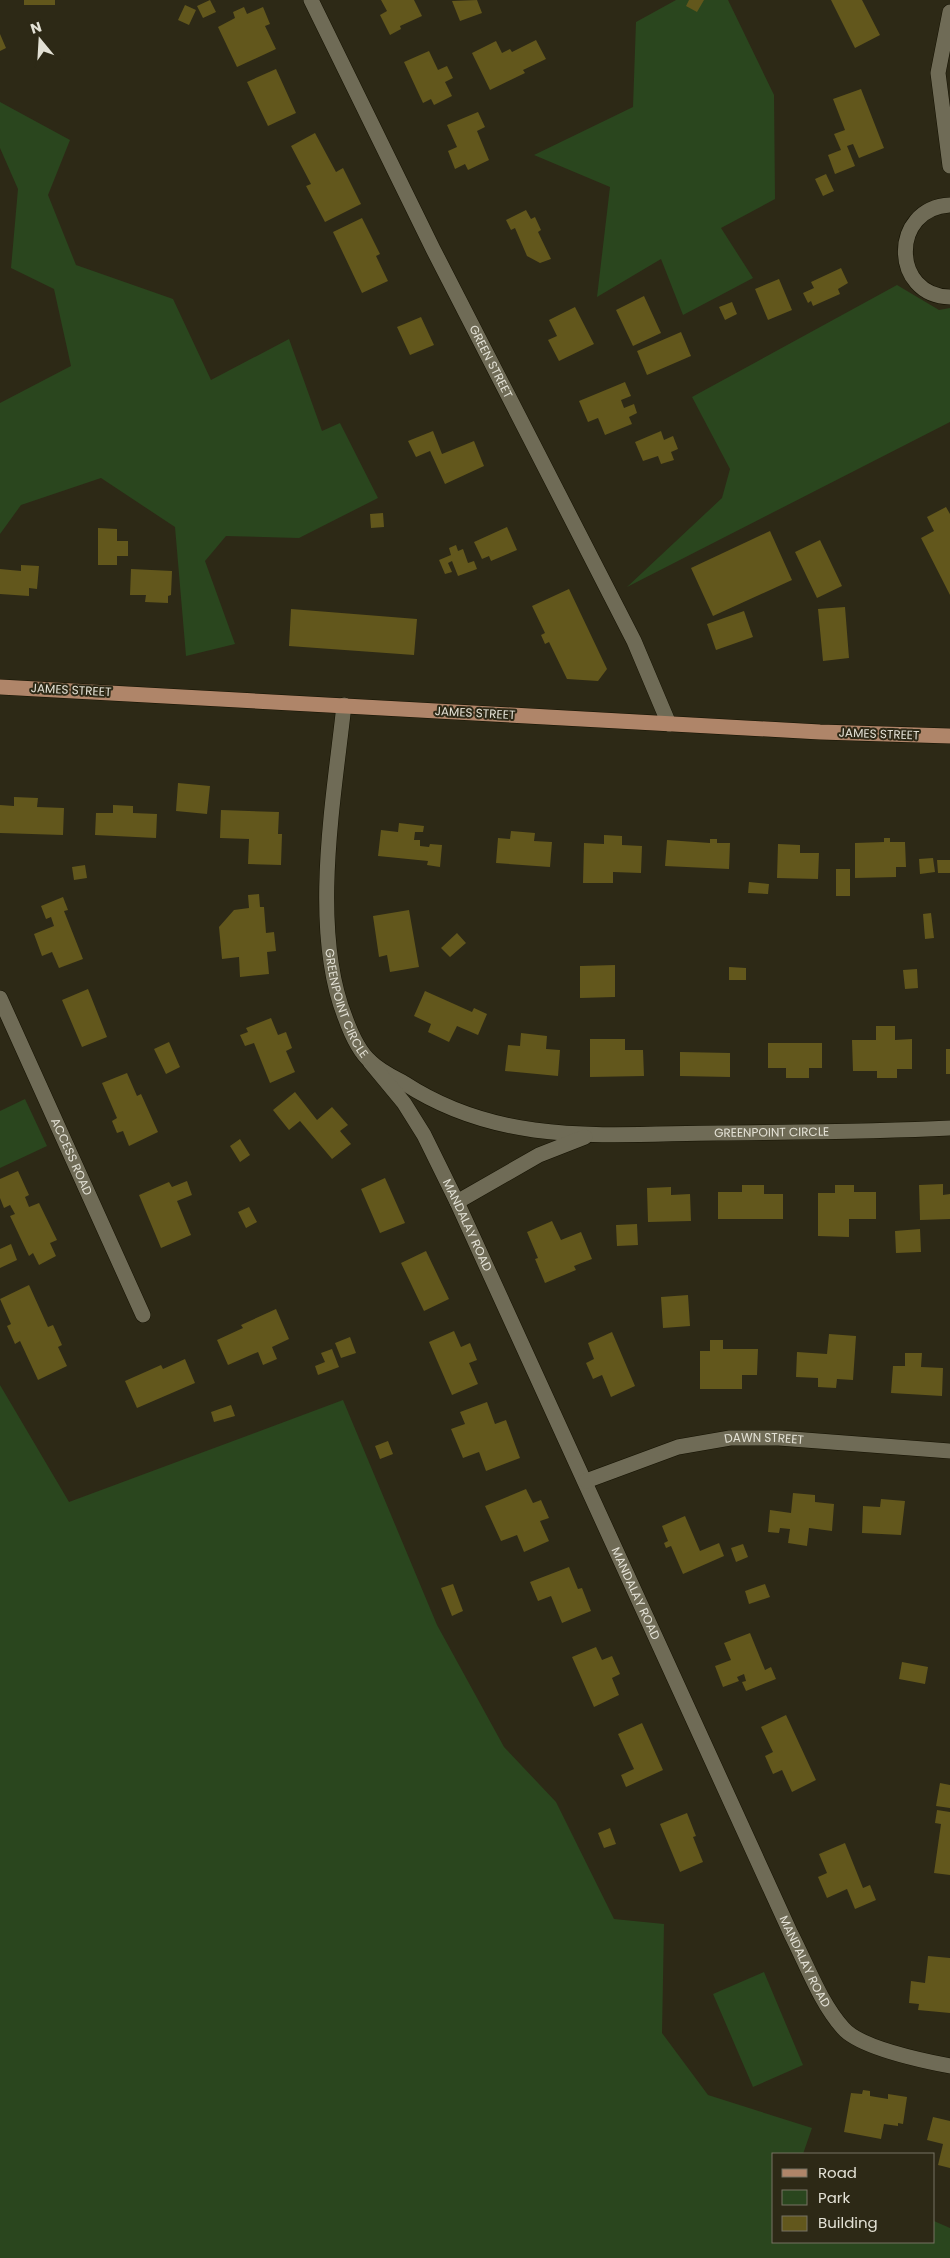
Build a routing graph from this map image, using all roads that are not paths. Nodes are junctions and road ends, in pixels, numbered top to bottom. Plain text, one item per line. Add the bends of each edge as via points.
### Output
1 (311, 0) edge
2 (950, 12) edge
3 (950, 166) edge
4 (950, 205) edge
5 (950, 297) edge
6 (0, 687) edge
7 (344, 705) junction
8 (669, 724) junction
9 (950, 736) edge
10 (0, 998) edge
11 (370, 1062) junction
12 (950, 1128) edge
13 (593, 1134) junction
14 (458, 1202) junction
15 (143, 1315) dead end
16 (950, 1451) edge
17 (586, 1481) junction
18 (950, 2066) edge

1 - 8 street, GREEN STREET via 433,249 634,641
2 - 3 street via 938,73
4 - 5 street via 928,211 916,220 908,232 905,246 911,275 920,286 933,294
6 - 7 main road, JAMES STREET
7 - 8 main road, JAMES STREET
7 - 11 street, GREENPOINT CIRCLE via 332,817 327,937 330,968 345,1017
8 - 9 main road, JAMES STREET
10 - 15 street, ACCESS ROAD
11 - 13 street, GREENPOINT CIRCLE via 421,1095 472,1118 524,1130
11 - 14 street, MANDALAY ROAD via 404,1103
12 - 13 street, GREENPOINT CIRCLE via 863,1132
13 - 14 street, GREENPOINT CIRCLE via 539,1155
14 - 17 street, MANDALAY ROAD
16 - 17 street, DAWN STREET via 813,1440 730,1438 678,1447
17 - 18 street, MANDALAY ROAD via 791,1934 826,2003 844,2030 868,2044

